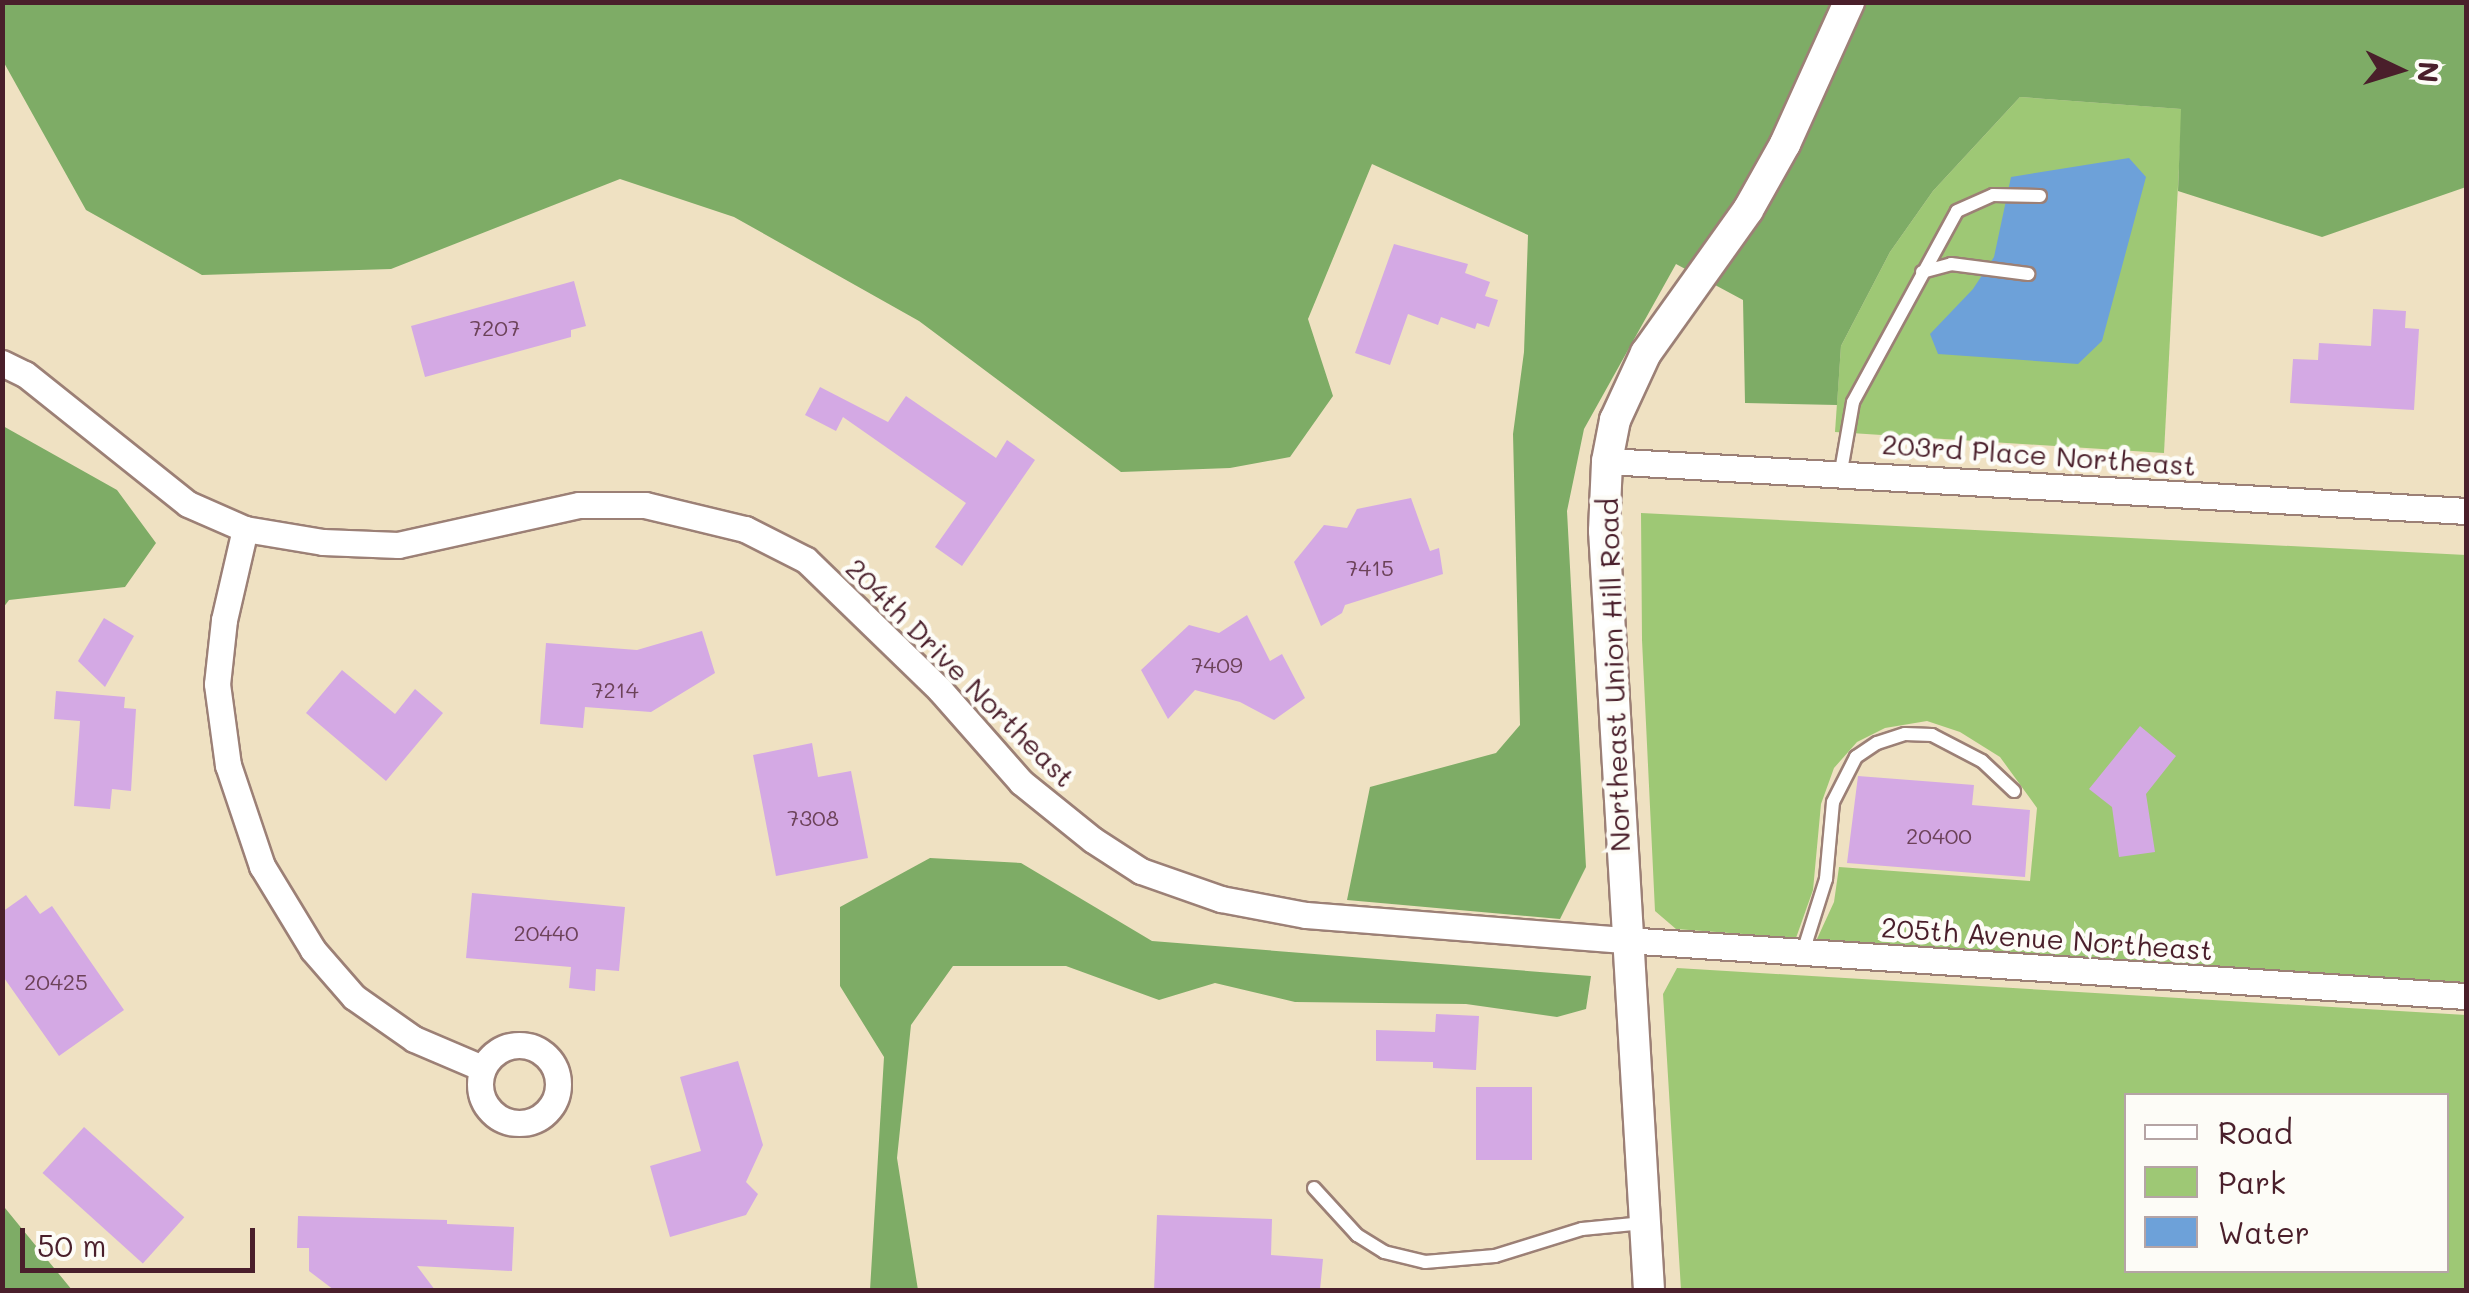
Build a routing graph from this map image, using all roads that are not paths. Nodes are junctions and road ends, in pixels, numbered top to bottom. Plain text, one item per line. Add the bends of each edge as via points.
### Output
1 (1850, 2) edge
2 (2040, 196) dead end
3 (1922, 272) junction
4 (2028, 274) dead end
5 (2, 363) edge
6 (1607, 461) junction
7 (1840, 472) junction
8 (2466, 511) edge
9 (245, 529) junction
10 (2014, 792) dead end
11 (1624, 940) junction
12 (1803, 952) junction
13 (2466, 996) edge
14 (482, 1068) dead end
15 (1314, 1188) dead end
16 (1644, 1223) junction
17 (1649, 1290) edge

1 - 6 street, Northeast Union Hill Road via 1748,210 1646,354 1615,420
2 - 3 lane via 1994,196 1957,211
3 - 4 lane via 1950,264
3 - 7 lane via 1853,402
5 - 9 street, 204th Drive Northeast via 25,374 188,504
6 - 7 street, 203rd Place Northeast
6 - 11 street, Northeast Union Hill Road via 1604,531
7 - 8 street, 203rd Place Northeast
9 - 11 street, 204th Drive Northeast via 398,545 580,505 645,504 746,528 806,560 940,690 1020,782 1141,871 1221,899 1306,915
9 - 14 street via 217,684 228,765 262,866 314,950 354,997 414,1039
10 - 12 lane via 1982,760 1932,735 1905,734 1856,757 1832,802 1826,879
11 - 12 street, 205th Avenue Northeast
11 - 16 street, Northeast Union Hill Road
12 - 13 street, 205th Avenue Northeast
15 - 16 lane via 1358,1235 1384,1252 1424,1262 1495,1256 1582,1229
16 - 17 street, Northeast Union Hill Road

